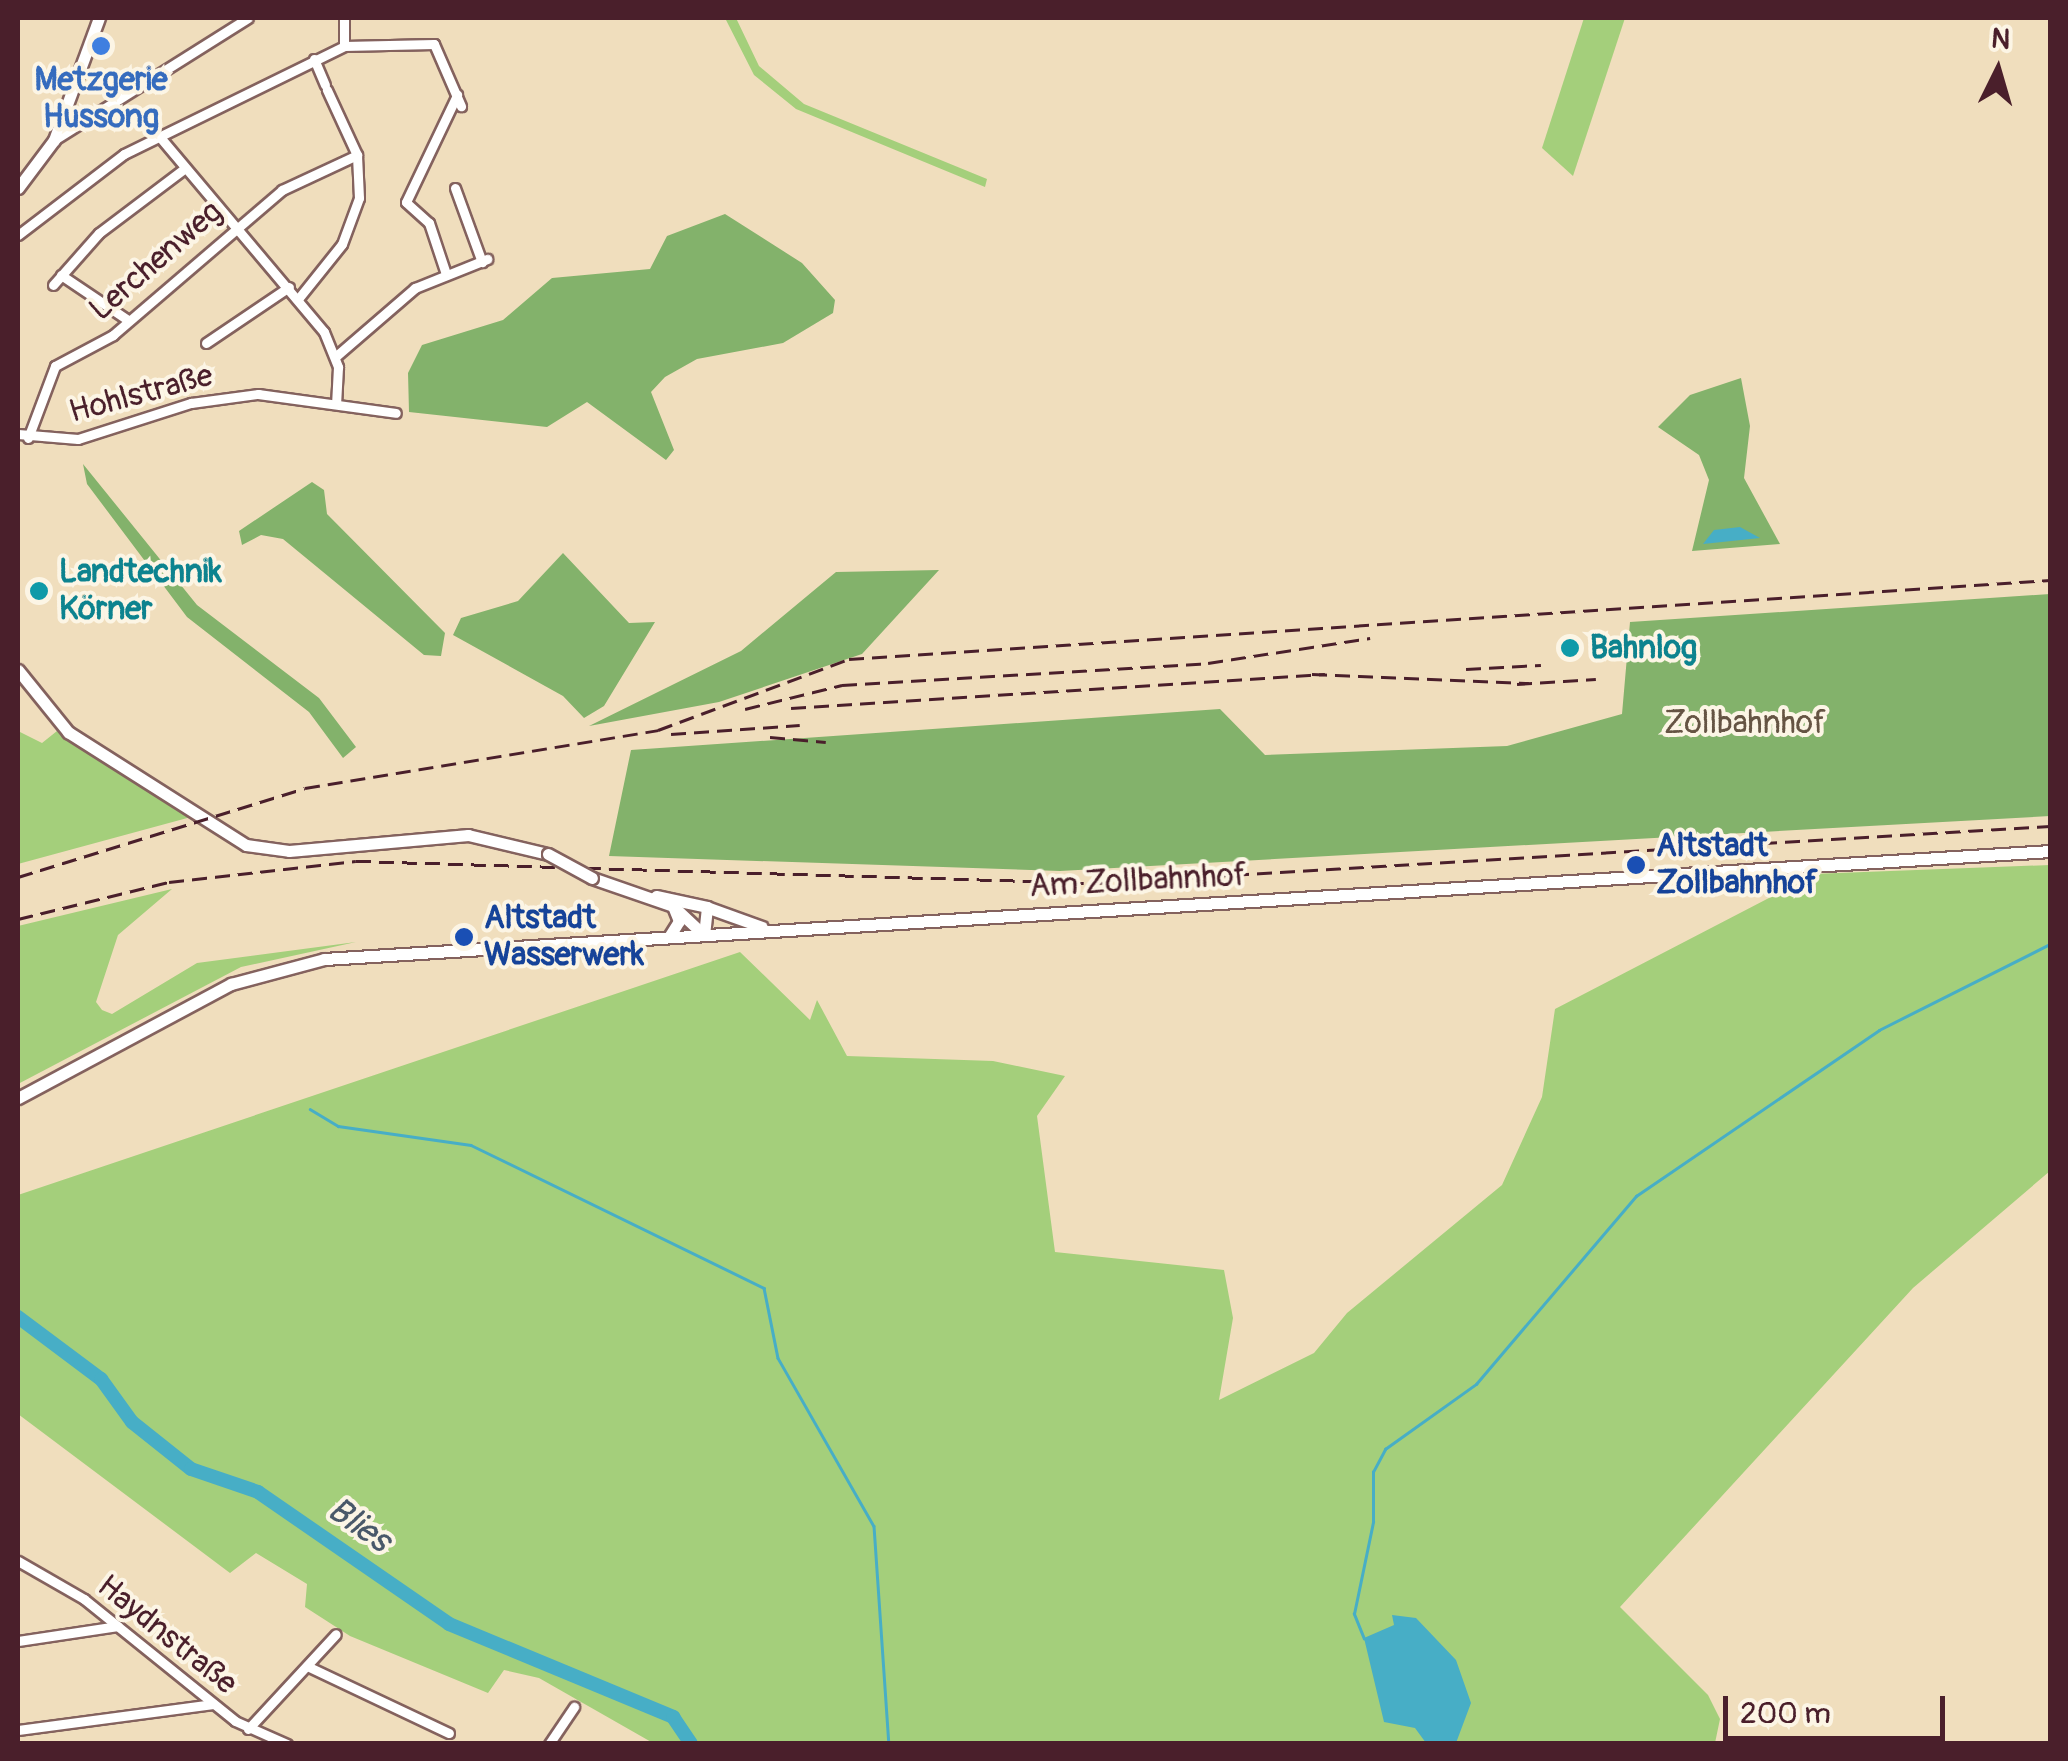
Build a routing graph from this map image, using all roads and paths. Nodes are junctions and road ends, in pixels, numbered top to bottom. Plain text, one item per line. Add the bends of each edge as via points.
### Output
1 (98, 18) edge
2 (248, 18) edge
3 (344, 18) edge
4 (344, 46) junction
5 (314, 59) junction
6 (159, 136) junction
7 (54, 140) junction
8 (357, 155) junction
9 (184, 169) junction
10 (18, 188) edge
11 (455, 188) dead end
12 (235, 225) junction
13 (18, 235) edge
14 (446, 274) junction
15 (61, 275) junction
16 (53, 286) dead end
17 (289, 287) junction
18 (298, 299) junction
19 (128, 320) junction
20 (206, 342) dead end
21 (335, 357) junction
22 (336, 404) junction
23 (396, 414) dead end
24 (22, 436) edge
25 (18, 670) edge
26 (2050, 851) edge
27 (622, 893) junction
28 (673, 906) junction
29 (707, 907) junction
30 (776, 930) junction
31 (704, 935) junction
32 (669, 937) junction
33 (18, 1098) edge
34 (18, 1561) edge
35 (118, 1626) junction
36 (336, 1634) dead end
37 (18, 1641) edge
38 (306, 1666) junction
39 (212, 1704) junction
40 (574, 1707) dead end
41 (18, 1730) edge
42 (248, 1730) junction
43 (449, 1733) dead end
44 (287, 1744) edge
45 (548, 1744) edge

1 - 7 main road
2 - 7 street
3 - 4 street
4 - 5 street
4 - 14 street via 431,42 460,101 406,202 428,223
5 - 6 street
5 - 8 street
6 - 9 street
6 - 13 street via 74,186
7 - 10 main road
8 - 12 street, Lerchenweg via 312,171
8 - 18 street via 350,229
9 - 12 street
9 - 15 street via 99,233
11 - 14 street via 484,260
12 - 17 street
12 - 19 street, Lerchenweg
14 - 21 street via 402,296
15 - 16 street
15 - 19 street
17 - 18 street
17 - 20 street
18 - 21 street
19 - 24 street, Lerchenweg via 54,366
21 - 22 street
22 - 23 street, Hohlstraße
22 - 24 street, Hohlstraße via 238,395 78,439
25 - 27 main road, bridge via 89,748 246,845 290,851 468,835 548,854
26 - 30 main road, Am Zollbahnhof
27 - 28 main road
27 - 29 main road
28 - 31 main road
28 - 32 main road via 679,921
29 - 30 main road
29 - 31 main road
30 - 31 main road, Am Zollbahnhof
31 - 32 main road, Am Zollbahnhof
32 - 33 main road, Am Zollbahnhof via 439,951 253,975
34 - 35 street, Haydnstraße
35 - 37 street
35 - 39 street, Haydnstraße
36 - 38 street
38 - 42 street
38 - 43 street
39 - 41 street
39 - 42 street, Haydnstraße
40 - 45 street
42 - 44 street, Haydnstraße

